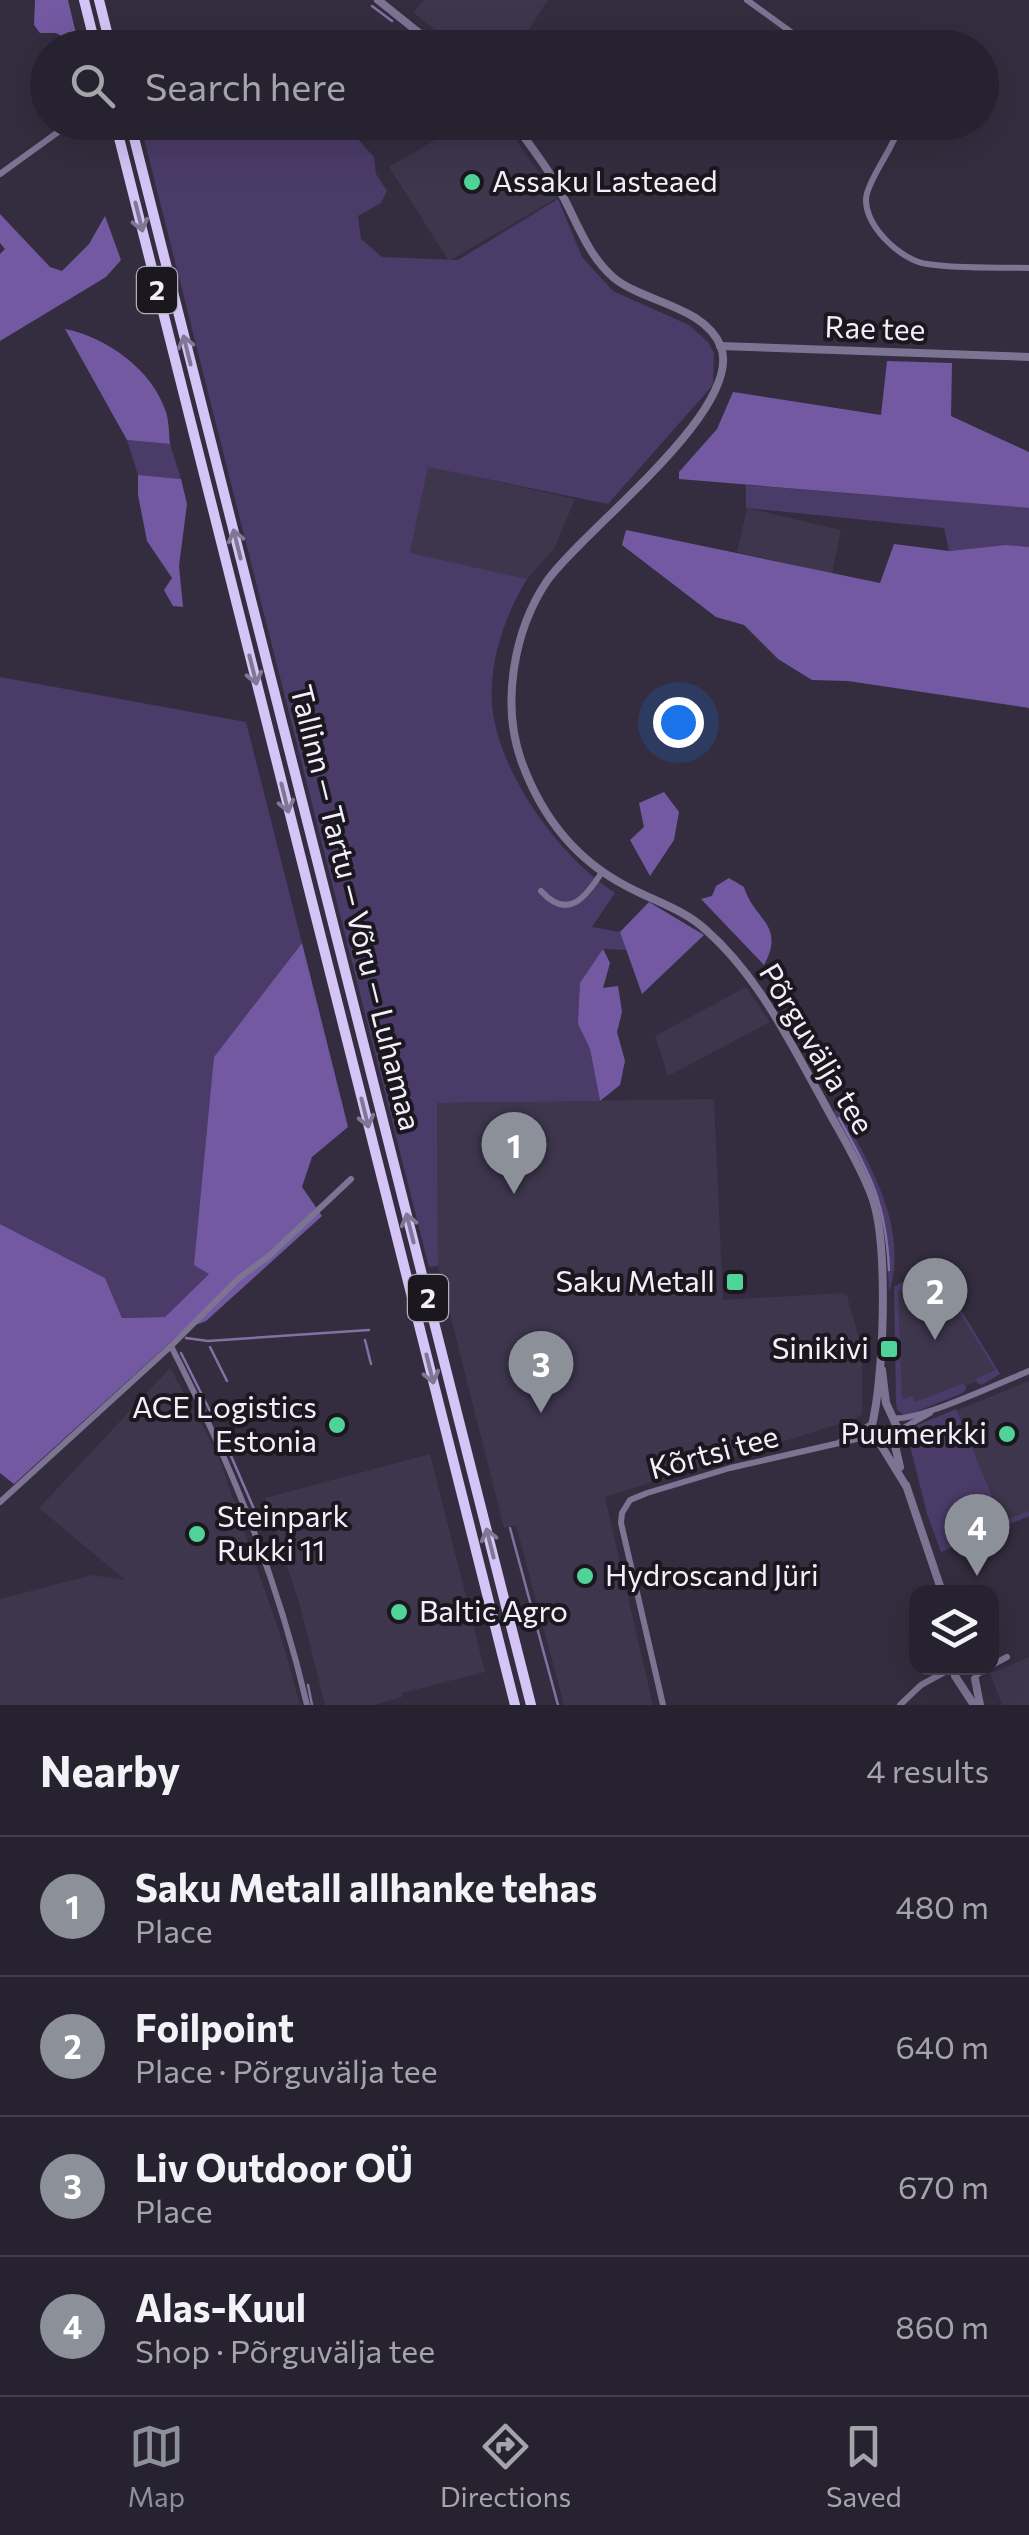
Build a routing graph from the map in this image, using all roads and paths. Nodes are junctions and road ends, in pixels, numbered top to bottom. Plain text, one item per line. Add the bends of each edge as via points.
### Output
1 (84, 0) edge
2 (378, 0) edge
3 (747, 0) edge
4 (100, 3) edge
5 (92, 30) edge
6 (107, 30) edge
7 (416, 30) edge
8 (788, 30) edge
9 (47, 140) edge
10 (120, 140) edge
11 (135, 140) edge
12 (526, 140) edge
13 (893, 140) edge
14 (0, 174) edge
15 (1029, 268) edge
16 (720, 346) junction
17 (1029, 357) edge
18 (602, 872) junction
19 (541, 891) dead end
20 (351, 1179) dead end
21 (171, 1346) junction
22 (880, 1348) junction
23 (1029, 1370) edge
24 (946, 1404) junction
25 (893, 1418) junction
26 (874, 1421) junction
27 (894, 1435) junction
28 (876, 1437) junction
29 (840, 1442) junction
30 (906, 1486) junction
31 (0, 1502) edge
32 (940, 1585) edge
33 (942, 1675) edge
34 (956, 1675) edge
35 (969, 1675) edge
36 (982, 1675) edge
37 (939, 1677) junction
38 (958, 1680) junction
39 (307, 1705) edge
40 (515, 1705) edge
41 (531, 1705) edge
42 (663, 1705) edge
43 (900, 1705) edge
44 (977, 1705) edge

1 - 5 highway
2 - 7 street
3 - 8 street
4 - 6 highway
9 - 14 street
10 -> 40 highway, Tallinn — Tartu — Võru — Luhamaa / 2
41 -> 11 highway, Tallinn — Tartu — Võru — Luhamaa / 2
12 - 16 street via 609,274 692,317
13 - 15 street via 867,193 874,228 894,247 924,264
16 - 17 street, Rae tee
16 - 18 street, Põrguvälja tee via 722,376 710,404 553,572 527,618 516,662 516,740 535,795 571,845
18 - 19 street via 576,903 556,903
18 - 22 street, Põrguvälja tee via 706,930 774,1014 872,1197 882,1248
20 - 21 street
21 - 31 street
21 - 39 street via 259,1537
22 - 25 street, Põrguvälja tee
22 - 26 street, Põrguvälja tee
23 - 24 street
24 - 25 street
24 - 27 street
25 - 26 street
25 - 27 street, Põrguvälja tee
26 - 28 street, Põrguvälja tee
26 - 29 street, Kõrtsi tee
27 - 28 street
27 - 30 street
28 - 29 street, Kõrtsi tee
28 - 30 street
29 - 42 street, Kõrtsi tee via 730,1468 625,1506 621,1523
30 - 32 street
33 - 37 street
34 - 38 street
35 - 38 street
36 - 44 street
37 - 38 street
37 - 43 street
38 - 44 street

